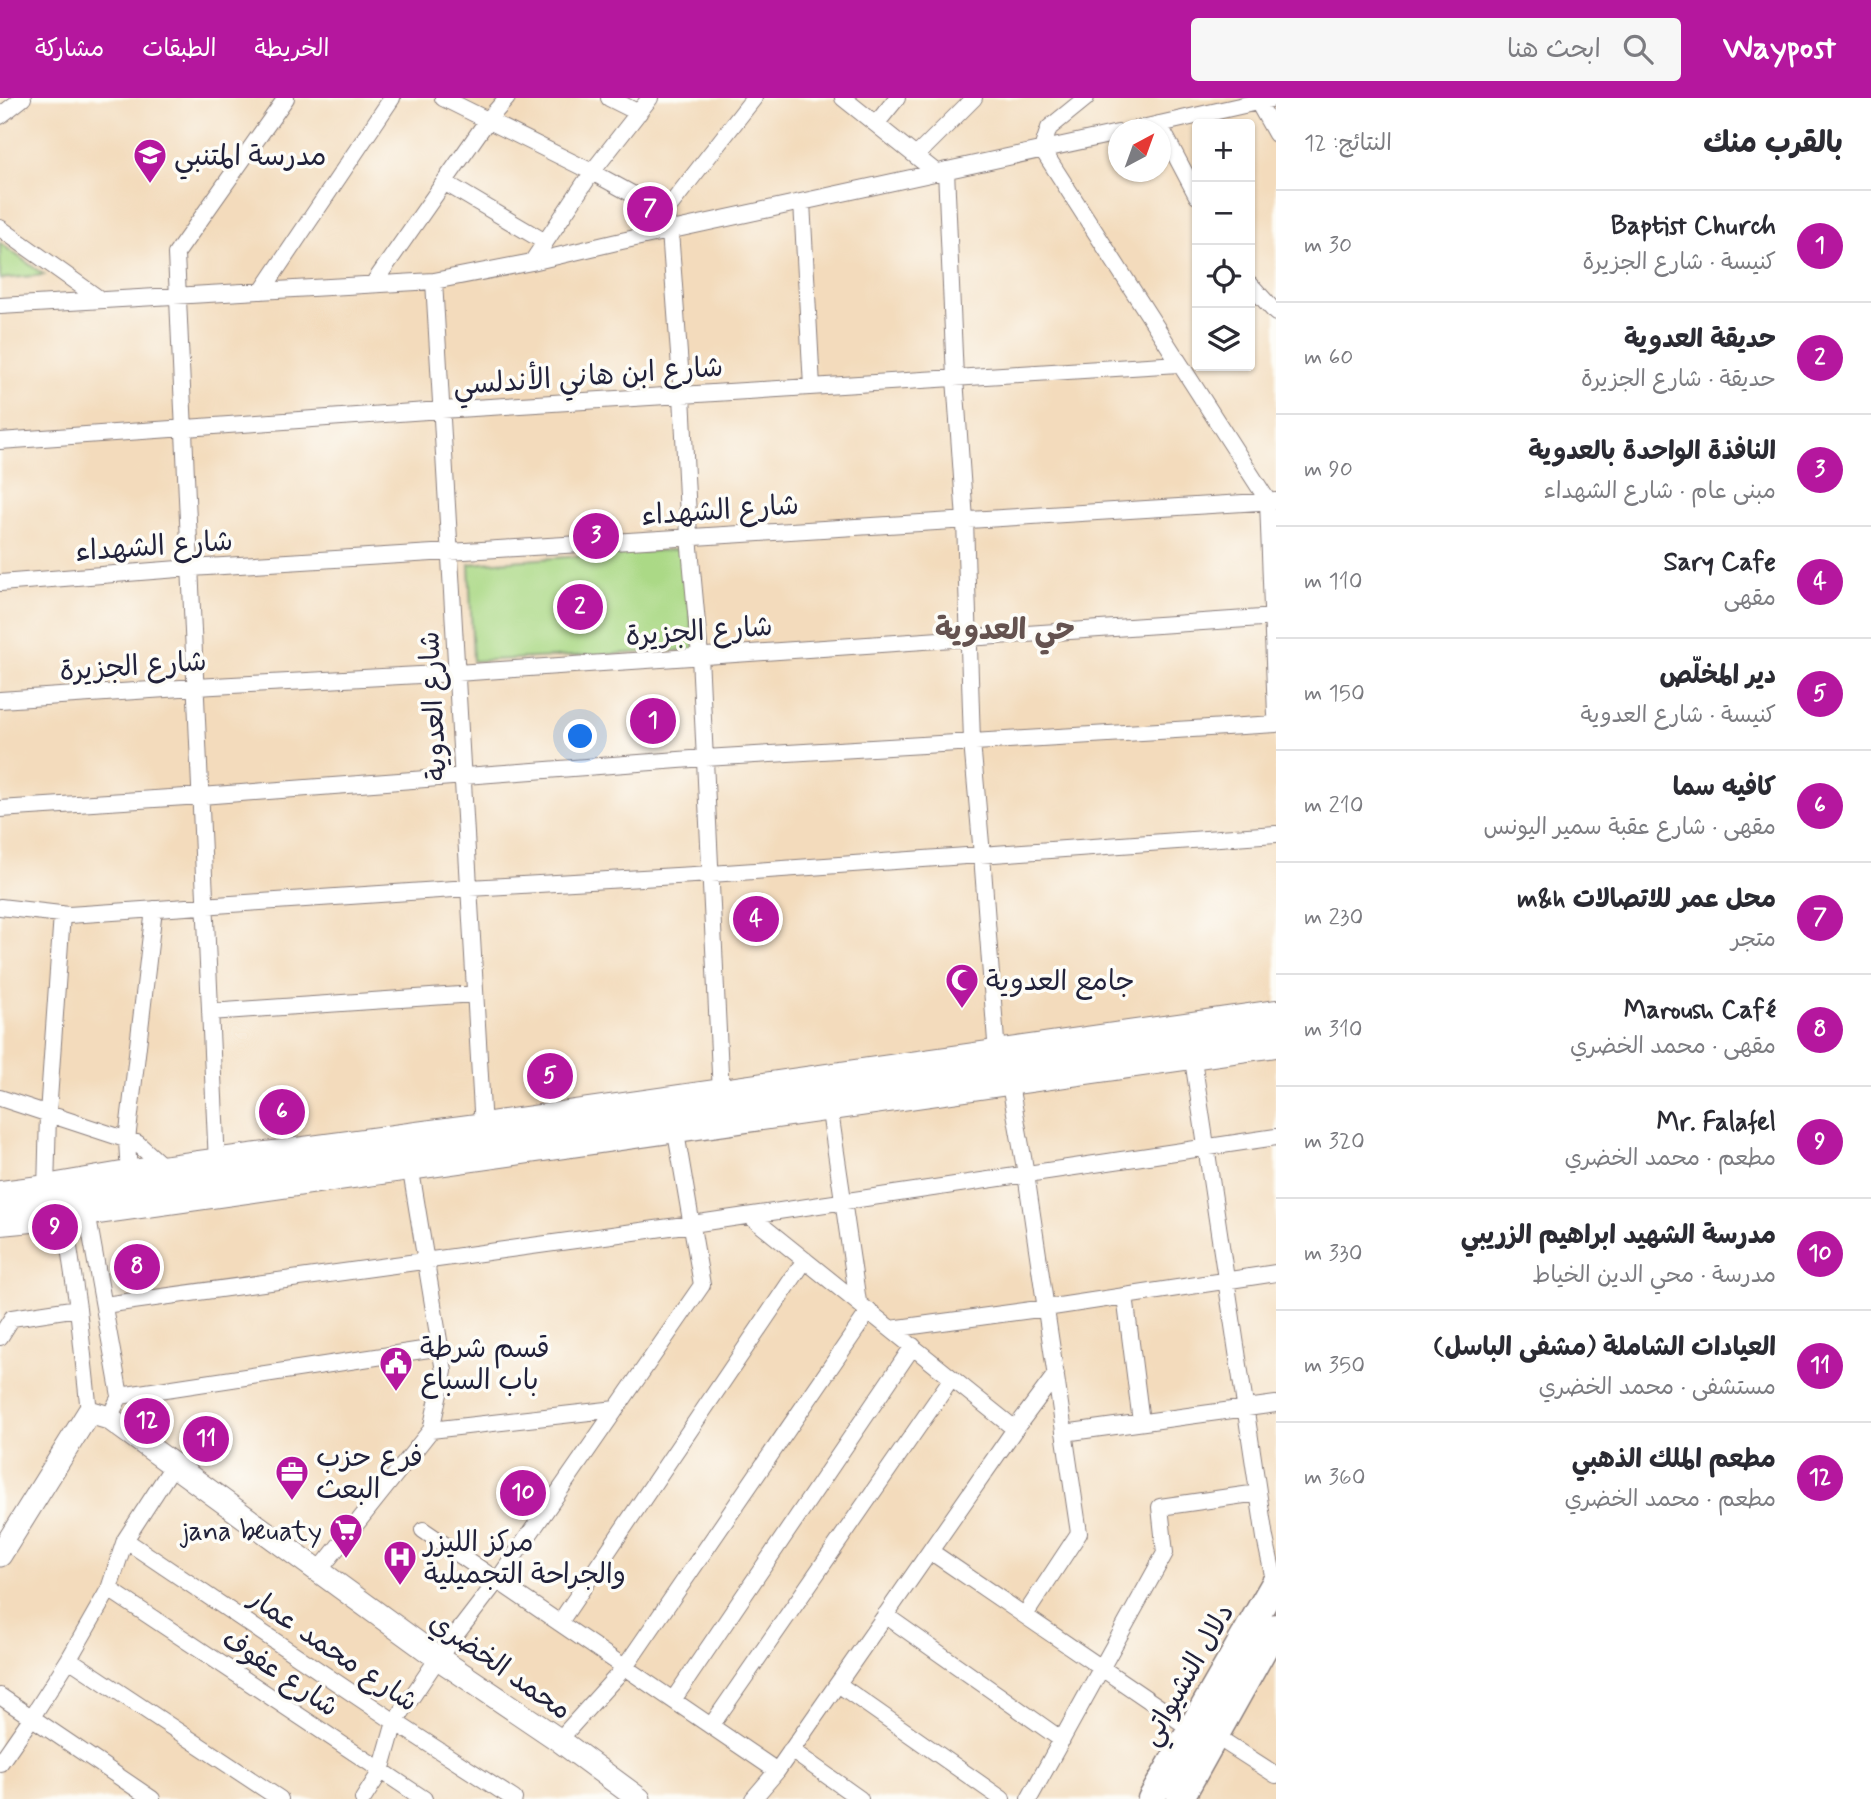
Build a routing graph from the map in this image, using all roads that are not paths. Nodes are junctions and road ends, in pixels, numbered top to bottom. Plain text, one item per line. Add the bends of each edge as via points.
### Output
1 (23, 98) edge
2 (286, 98) edge
3 (392, 98) edge
4 (443, 98) edge
5 (507, 98) edge
6 (609, 98) edge
7 (650, 98) edge
8 (754, 98) edge
9 (844, 98) edge
10 (897, 98) edge
11 (974, 98) edge
12 (1086, 98) edge
13 (1275, 98) edge
14 (1258, 102) junction
15 (639, 113) junction
16 (0, 116) edge
17 (487, 121) junction
18 (1171, 121) edge
19 (876, 124) junction
20 (1276, 134) edge
21 (1108, 135) edge
22 (1171, 147) edge
23 (1042, 149) junction
24 (915, 156) junction
25 (592, 172) junction
26 (941, 172) junction
27 (443, 182) junction
28 (1192, 187) edge
29 (802, 202) junction
30 (665, 212) junction
31 (0, 228) edge
32 (670, 231) junction
33 (545, 242) junction
34 (532, 262) junction
35 (434, 281) junction
36 (373, 284) junction
37 (1255, 290) edge
38 (262, 291) junction
39 (179, 296) junction
40 (101, 300) junction
41 (0, 306) edge
42 (1276, 313) edge
43 (1179, 364) junction
44 (955, 378) junction
45 (812, 387) junction
46 (682, 395) junction
47 (441, 410) junction
48 (184, 428) junction
49 (0, 440) edge
50 (1272, 501) edge
51 (965, 520) junction
52 (689, 537) junction
53 (450, 552) junction
54 (191, 568) junction
55 (0, 583) edge
56 (1274, 617) edge
57 (970, 638) junction
58 (701, 656) junction
59 (457, 673) junction
60 (196, 687) junction
61 (0, 701) edge
62 (1276, 715) edge
63 (1276, 724) edge
64 (972, 743) junction
65 (705, 758) junction
66 (463, 775) junction
67 (201, 796) junction
68 (0, 808) edge
69 (1276, 834) edge
70 (982, 855) junction
71 (711, 874) junction
72 (469, 888) junction
73 (205, 905) junction
74 (0, 907) edge
75 (154, 909) junction
76 (62, 914) junction
77 (475, 994) junction
78 (210, 1012) junction
79 (1276, 1015) edge
80 (1276, 1042) edge
81 (1192, 1053) junction
82 (1003, 1067) junction
83 (721, 1094) junction
84 (0, 1098) edge
85 (829, 1105) junction
86 (48, 1114) junction
87 (675, 1127) junction
88 (483, 1128) junction
89 (1276, 1137) edge
90 (127, 1140) junction
91 (1206, 1147) junction
92 (217, 1164) junction
93 (410, 1165) junction
94 (167, 1170) junction
95 (1026, 1174) junction
96 (129, 1176) junction
97 (0, 1196) edge
98 (68, 1197) junction
99 (844, 1202) junction
100 (750, 1216) junction
101 (0, 1220) edge
102 (692, 1224) junction
103 (805, 1260) junction
104 (427, 1261) junction
105 (1276, 1272) edge
106 (1226, 1280) junction
107 (1125, 1296) junction
108 (104, 1305) junction
109 (863, 1307) junction
110 (78, 1308) junction
111 (1046, 1308) junction
112 (891, 1329) junction
113 (0, 1337) edge
114 (913, 1346) junction
115 (442, 1347) junction
116 (1056, 1374) junction
117 (952, 1378) junction
118 (120, 1396) junction
119 (1276, 1404) edge
120 (1245, 1408) junction
121 (616, 1409) junction
122 (99, 1415) junction
123 (1141, 1422) junction
124 (1015, 1429) junction
125 (431, 1430) junction
126 (1064, 1433) junction
127 (173, 1466) junction
128 (1258, 1493) junction
129 (423, 1530) dead end
130 (125, 1540) junction
131 (930, 1550) junction
132 (0, 1555) edge
133 (318, 1572) junction
134 (497, 1581) junction
135 (1275, 1582) edge
136 (109, 1589) junction
137 (885, 1615) junction
138 (1025, 1615) junction
139 (560, 1622) junction
140 (1276, 1627) edge
141 (1269, 1656) edge
142 (438, 1658) junction
143 (69, 1659) junction
144 (625, 1667) junction
145 (1102, 1669) junction
146 (838, 1684) junction
147 (0, 1696) edge
148 (673, 1700) junction
149 (32, 1717) junction
150 (395, 1722) junction
151 (711, 1726) junction
152 (1203, 1732) junction
153 (1062, 1740) junction
154 (559, 1741) junction
155 (791, 1750) junction
156 (0, 1763) edge
157 (381, 1771) junction
158 (776, 1771) junction
159 (1276, 1774) edge
160 (152, 1799) edge
161 (280, 1799) edge
162 (363, 1799) edge
163 (424, 1799) edge
164 (514, 1799) edge
165 (639, 1799) edge
166 (753, 1799) edge
167 (860, 1799) edge
168 (1002, 1799) edge
169 (1029, 1799) edge
170 (1151, 1799) edge
171 (1180, 1799) edge

1 - 16 street
2 - 39 street via 176,254
3 - 38 street
4 - 17 street
5 - 17 street
6 - 15 street
7 - 15 street
8 - 30 street
9 - 19 street
10 - 19 street
11 - 24 street
12 - 23 street via 1049,128
13 - 14 street
14 - 18 street
14 - 20 street
15 - 25 street
17 - 25 street
17 - 27 street
19 - 24 street
21 - 23 street
22 - 28 street
23 - 26 street
23 - 43 street
24 - 26 street
25 - 30 street
25 - 33 street
26 - 29 street
26 - 44 street
27 - 33 street
27 - 36 street
29 - 32 street
29 - 45 street
30 - 32 street
31 - 40 street
32 - 34 street
32 - 46 street
33 - 34 street
34 - 35 street
35 - 36 street
35 - 47 street, شارع العدوية
36 - 38 street
37 - 42 street
38 - 39 street
39 - 40 street
39 - 48 street
40 - 41 street
43 - 44 street, شارع ابن هاني الأندلسي
43 - 50 street
44 - 45 street, شارع ابن هاني الأندلسي
44 - 51 street
45 - 46 street, شارع ابن هاني الأندلسي
46 - 47 street, شارع ابن هاني الأندلسي
46 - 52 street
47 - 48 street, شارع ابن هاني الأندلسي
47 - 53 street, شارع العدوية
48 - 49 street, شارع ابن هاني الأندلسي
48 - 54 street
50 - 51 street, شارع الشهداء
50 - 56 street
51 - 52 street, شارع الشهداء
51 - 57 street
52 - 53 street, شارع الشهداء
52 - 58 street
53 - 54 street, شارع الشهداء
53 - 59 street, شارع العدوية
54 - 55 street, شارع الشهداء
54 - 60 street
56 - 57 street, شارع الجزيرة
56 - 62 street
57 - 58 street, شارع الجزيرة
57 - 64 street
58 - 59 street, شارع الجزيرة
58 - 65 street
59 - 60 street, شارع الجزيرة
59 - 66 street, شارع العدوية
60 - 61 street, شارع الجزيرة
60 - 67 street
63 - 64 street
64 - 65 street
64 - 70 street
65 - 66 street
65 - 71 street
66 - 67 street
66 - 72 street, شارع العدوية
67 - 68 street
67 - 73 street
69 - 70 street
70 - 71 street
70 - 82 street
71 - 72 street
71 - 83 street
72 - 73 street
72 - 77 street, شارع العدوية
73 - 75 street
73 - 78 street
74 - 76 street
75 - 76 street
75 - 90 street
76 - 86 street
77 - 78 street
77 - 88 street, شارع العدوية
78 - 92 street
79 - 82 highway
80 - 81 highway
81 - 82 highway
81 - 91 street
82 - 83 highway
82 - 85 highway
82 - 95 street
83 - 88 highway
84 - 86 street
85 - 87 highway
85 - 99 street
86 - 90 street
86 - 98 street
87 - 93 highway
87 - 102 street
88 - 92 highway
89 - 91 street
90 - 94 street via 137,1143
90 - 96 street
91 - 95 street
91 - 106 street
92 - 94 highway
93 - 98 highway
93 - 104 street
94 - 96 highway
95 - 99 street
95 - 111 street
96 - 98 highway
97 - 98 highway
98 - 101 highway
98 - 108 street
98 - 110 street
99 - 100 street
99 - 109 street
100 - 102 street
100 - 103 street
102 - 104 street
102 - 121 street via 702,1285
103 - 109 street
103 - 139 street
104 - 108 street
104 - 115 street
105 - 106 street
106 - 107 street
106 - 120 street
107 - 111 street
107 - 123 street
108 - 118 street
109 - 112 street
109 - 144 street
110 - 113 street via 12,1318
110 - 122 street
111 - 112 street
111 - 116 street
112 - 114 street
114 - 117 street
114 - 148 street
115 - 118 street
115 - 125 street via 444,1371
116 - 124 street
116 - 126 street
117 - 124 street
117 - 151 street
118 - 122 street
119 - 120 street
120 - 123 street
120 - 128 street
121 - 125 street
121 - 134 street
122 - 127 street, محمد الخضري
122 - 132 street
123 - 126 street
124 - 131 street
125 - 133 street
126 - 138 street via 1079,1533
127 - 130 street
127 - 133 street, محمد الخضري
128 - 135 street
128 - 145 street via 1160,1507 1166,1553
129 - 134 street
130 - 136 street
130 - 150 street, شارع محمد عمار
131 - 137 street
131 - 138 street
133 - 142 street, محمد الخضري
134 - 139 street
134 - 142 street
135 - 152 main road, دلال النشيواتي
136 - 143 street
136 - 157 street, شارع عفوف
137 - 146 street
137 - 153 street
138 - 145 street
139 - 144 street
140 - 141 main road, دلال النشيواتي
141 - 152 main road, دلال النشيواتي
142 - 150 street
142 - 154 street, محمد الخضري
143 - 149 street
143 - 161 street
144 - 148 street
144 - 154 street
145 - 152 street
145 - 153 street
146 - 155 street
146 - 168 street
147 - 149 street
148 - 151 street
149 - 156 street
149 - 160 street
150 - 157 street
150 - 164 street, شارع محمد عمار
151 - 158 street
152 - 159 street
152 - 170 main road, دلال النشيواتي
152 - 171 main road, دلال النشيواتي
153 - 169 street
154 - 165 street, محمد الخضري
155 - 158 street
155 - 167 street
157 - 162 street
157 - 163 street, شارع عفوف
158 - 166 street

